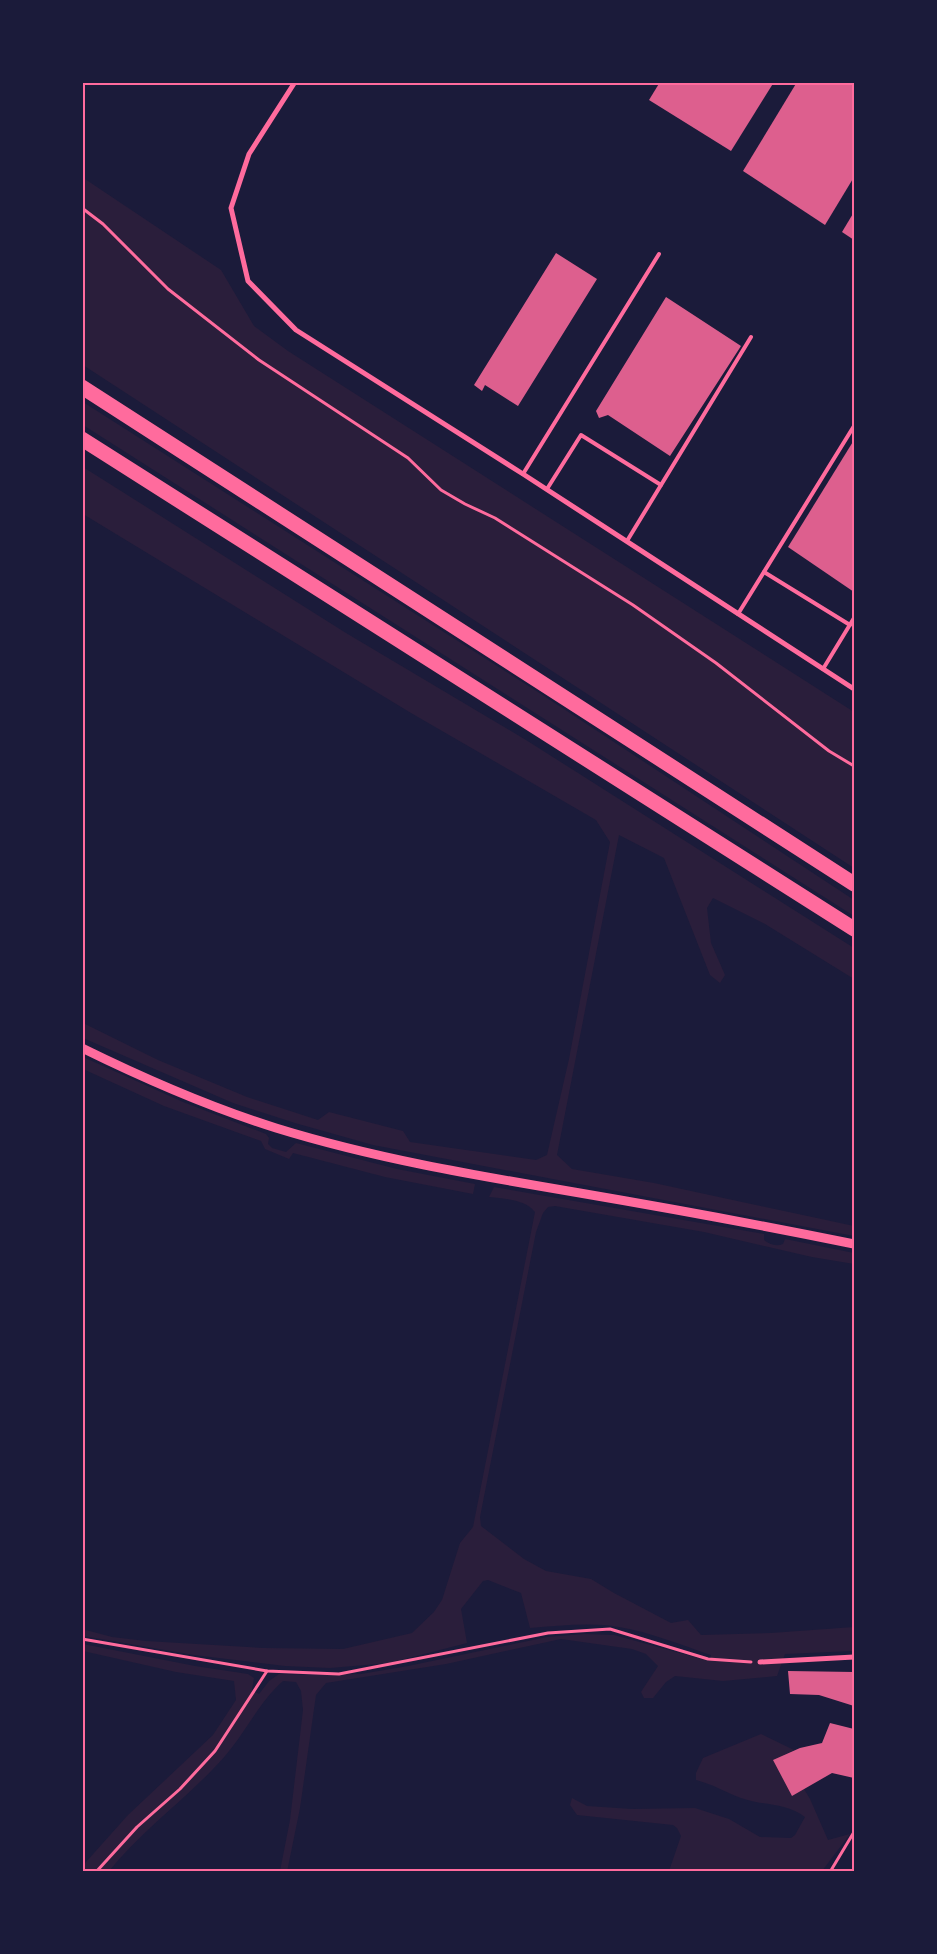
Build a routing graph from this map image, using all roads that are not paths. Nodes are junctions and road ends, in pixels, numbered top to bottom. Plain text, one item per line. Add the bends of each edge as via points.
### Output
1 (295, 82) edge
2 (659, 254) dead end
3 (751, 337) dead end
4 (82, 387) edge
5 (854, 426) edge
6 (82, 439) edge
7 (82, 447) edge
8 (523, 474) junction
9 (661, 485) junction
10 (547, 489) junction
11 (198, 510) junction
12 (627, 541) junction
13 (764, 572) junction
14 (738, 614) junction
15 (854, 618) edge
16 (850, 625) junction
17 (823, 669) junction
18 (854, 689) edge
19 (854, 884) edge
20 (854, 929) edge
21 (82, 1048) edge
22 (854, 1244) edge
23 (854, 1657) edge
24 (760, 1662) road end

1 - 8 street via 249,154 231,208 248,281 296,330
2 - 8 lane
3 - 9 lane
4 - 19 highway
5 - 13 lane
6 - 11 highway
7 - 11 highway
8 - 10 street
9 - 10 lane via 581,435
9 - 12 lane
10 - 12 street
11 - 20 highway
12 - 14 street
13 - 14 lane
13 - 16 lane
14 - 17 street
15 - 16 lane
16 - 17 lane
17 - 18 street
21 - 22 street via 149,1080 223,1109 344,1147 452,1171 747,1222
23 - 24 street

